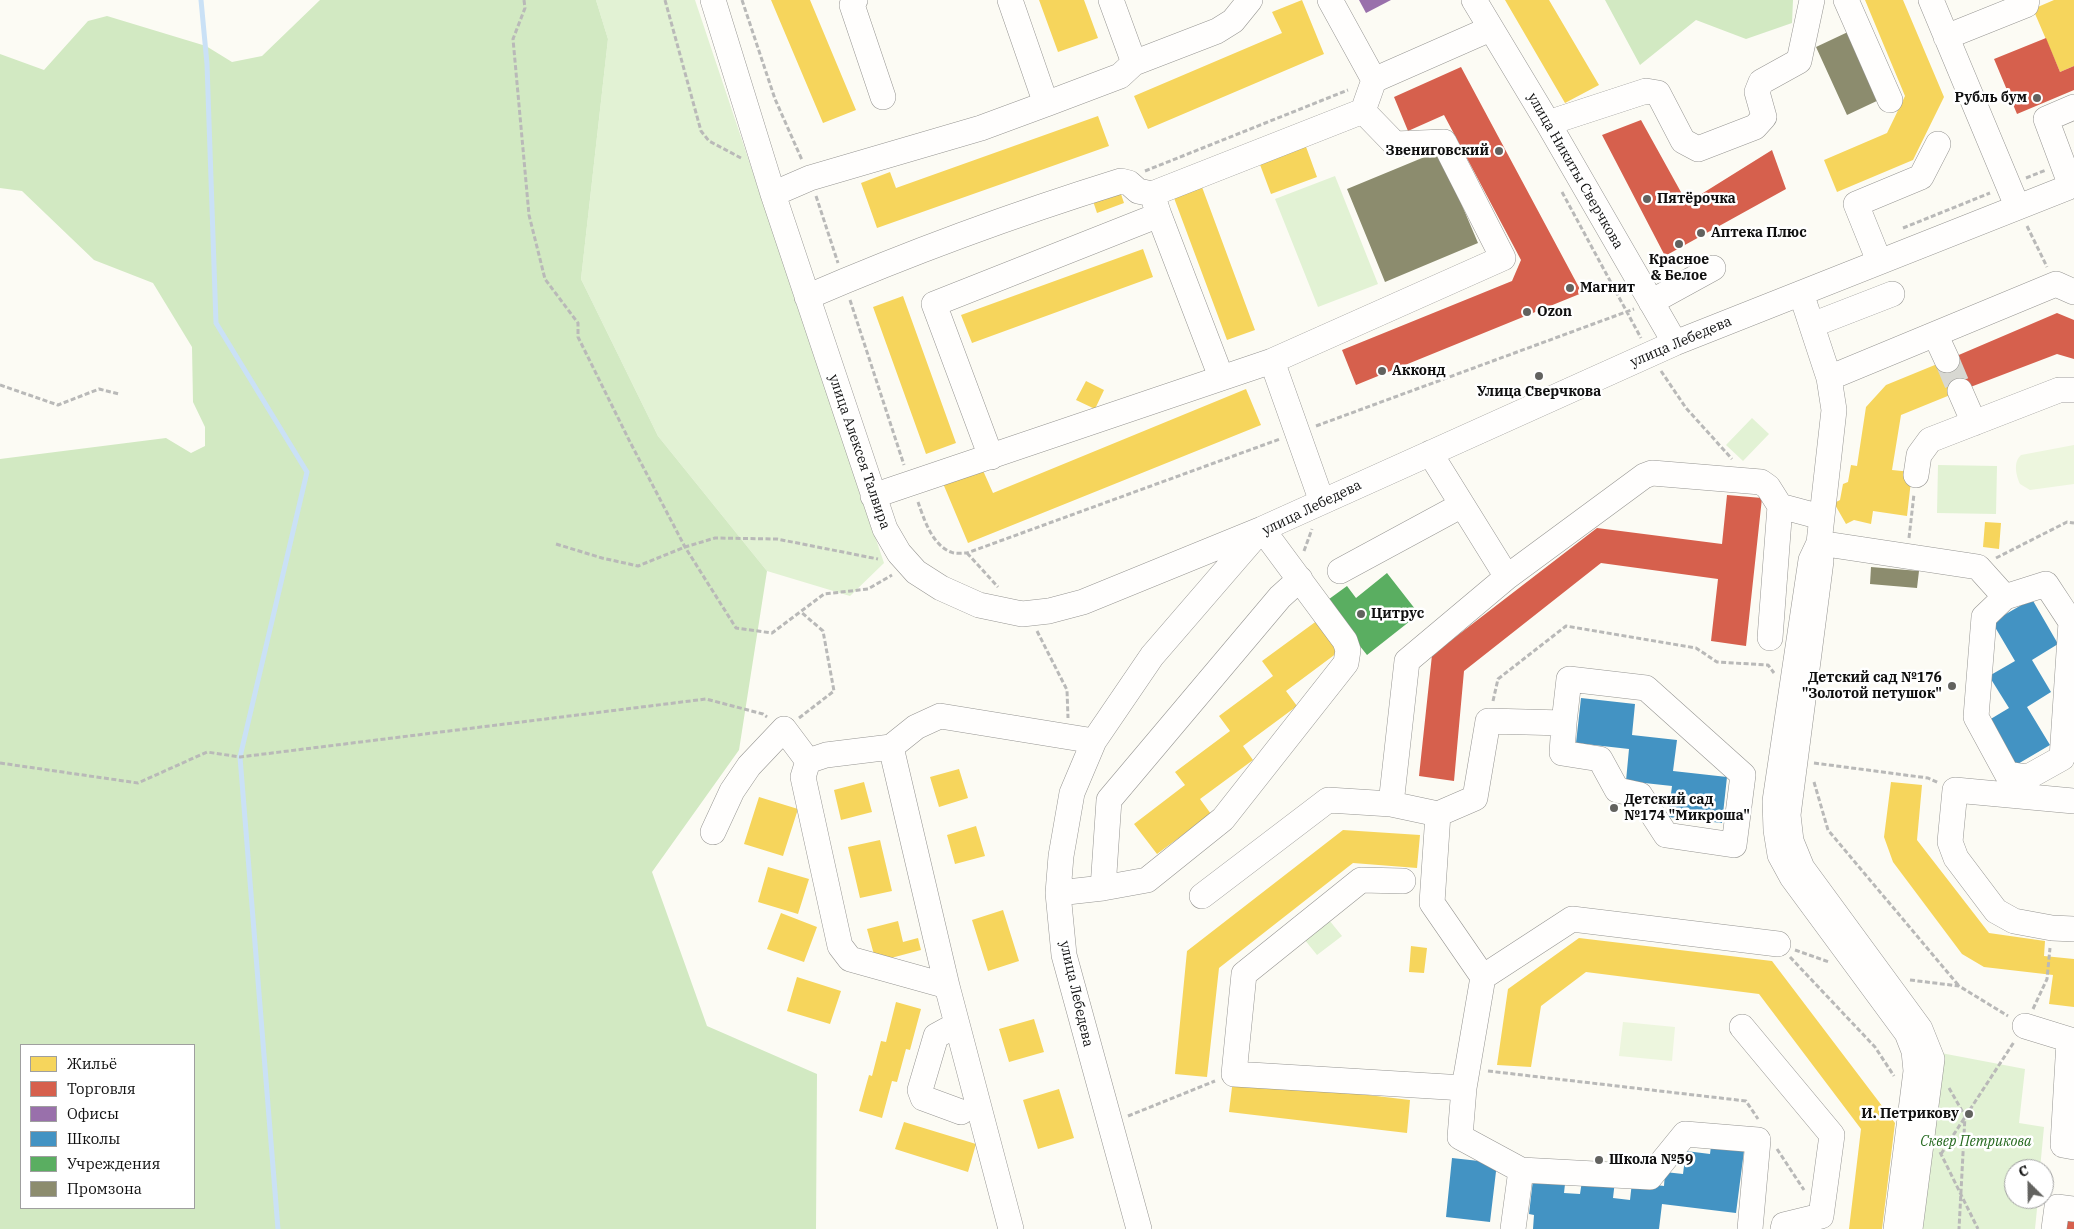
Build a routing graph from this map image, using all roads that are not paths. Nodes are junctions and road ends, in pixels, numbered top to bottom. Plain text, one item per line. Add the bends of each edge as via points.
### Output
1 (713, 0) edge
2 (855, 0) edge
3 (1010, 0) edge
4 (1111, 0) edge
5 (1250, 0) edge
6 (1330, 0) edge
7 (1474, 0) edge
8 (1812, 0) edge
9 (1846, 0) edge
10 (1931, 0) edge
11 (2026, 0) edge
12 (1490, 29) junction
13 (1946, 37) junction
14 (1134, 63) junction
15 (1374, 80) junction
16 (884, 97) dead end
17 (1890, 100) dead end
18 (1046, 104) junction
19 (2074, 107) edge
20 (1363, 111) junction
21 (1548, 123) junction
22 (1938, 144) dead end
23 (769, 183) junction
24 (2072, 186) edge
25 (1156, 204) junction
26 (2017, 206) junction
27 (1880, 261) junction
28 (1713, 268) dead end
29 (2065, 288) edge
30 (1801, 293) junction
31 (1892, 294) dead end
32 (807, 297) junction
33 (1651, 302) junction
34 (1812, 324) junction
35 (1935, 334) junction
36 (1675, 343) junction
37 (1947, 360) tunnel mouth
38 (1272, 361) junction
39 (1221, 377) junction
40 (1829, 378) junction
41 (1960, 390) tunnel mouth
42 (2074, 390) edge
43 (1974, 422) junction
44 (1430, 453) junction
45 (991, 457) junction
46 (1916, 476) road end
47 (872, 496) junction
48 (1322, 502) junction
49 (1462, 505) junction
50 (1780, 506) junction
51 (1821, 517) junction
52 (1262, 529) junction
53 (1819, 542) junction
54 (1340, 571) dead end
55 (1508, 577) junction
56 (1300, 579) junction
57 (2005, 597) junction
58 (1770, 638) dead end
59 (1564, 723) junction
60 (1094, 741) junction
61 (891, 747) junction
62 (808, 761) junction
63 (2074, 801) edge
64 (1391, 804) junction
65 (1438, 814) junction
66 (713, 832) dead end
67 (1403, 881) dead end
68 (1103, 888) junction
69 (1058, 893) junction
70 (1202, 896) dead end
71 (2063, 928) edge
72 (1778, 944) road end
73 (1482, 977) junction
74 (947, 986) junction
75 (956, 1025) junction
76 (1742, 1026) dead end
77 (2025, 1026) road end
78 (2072, 1041) edge
79 (1466, 1078) junction
80 (961, 1112) dead end
81 (1918, 1114) junction
82 (2074, 1147) edge
83 (1521, 1170) junction
84 (2074, 1209) edge
85 (1012, 1229) edge
86 (1139, 1229) edge
87 (1513, 1229) edge
88 (1750, 1229) edge
89 (1783, 1229) edge
90 (1896, 1229) edge
91 (1910, 1229) edge
92 (2054, 1229) edge

1 - 23 street, улица Алексея Талвира
2 - 16 street via 852,5
3 - 18 street
4 - 14 street
5 - 14 street via 1233,21 1217,31
6 - 15 street
7 - 12 street, улица Никиты Сверчкова
8 - 21 street via 1799,61 1761,82 1757,92 1764,117 1755,127 1698,149 1683,141 1658,93 1646,91
9 - 17 street
10 - 13 street
11 - 13 street via 2026,5
12 - 15 street
12 - 21 street, улица Никиты Сверчкова
13 - 26 street
14 - 18 street via 1120,76
15 - 20 street
18 - 23 street via 981,128 810,178
19 - 24 street via 2046,118
20 - 25 street
20 - 38 street via 1395,144 1444,142 1503,258
21 - 33 street, улица Никиты Сверчкова
22 - 27 street via 1921,177 1856,204
23 - 32 street, улица Алексея Талвира
24 - 26 street, улица Лебедева
25 - 32 street via 1129,183 1121,181 1045,205
25 - 39 street
25 - 45 street via 934,304
26 - 27 street, улица Лебедева
27 - 30 street, улица Лебедева
28 - 33 street
29 - 35 street
30 - 34 street
30 - 36 street, улица Лебедева
31 - 34 street
32 - 47 street, улица Алексея Талвира
33 - 36 street, улица Никиты Сверчкова
34 - 40 street
35 - 37 street
35 - 40 street
36 - 44 street, улица Лебедева
38 - 39 street
38 - 48 street
39 - 45 street
40 - 51 street via 1834,410
41 - 43 street
42 - 43 street via 2059,390
43 - 46 street via 1930,440 1919,455
44 - 48 street, улица Лебедева
44 - 49 street
45 - 47 street
47 - 52 street, улица Алексея Талвира via 885,529 899,553 916,572 940,588 979,605 1022,614 1049,612 1083,602
48 - 52 street, улица Лебедева
49 - 54 street
49 - 55 street
50 - 51 street
50 - 55 street via 1761,482 1652,472
50 - 58 street
51 - 53 street
52 - 56 street
52 - 60 street, улица Лебедева via 1152,656
53 - 57 street via 1978,567
53 - 81 street via 1811,560 1775,800 1780,855 1792,877 1907,1033 1914,1050
53 - 81 street via 1821,561 1788,815 1791,841 1802,868 1920,1028 1932,1059
55 - 64 street via 1407,661
56 - 68 street via 1280,597 1109,800
56 - 68 street via 1345,641 1348,650 1346,663 1223,819 1147,880
57 - 57 street via 2046,584 2071,622 2062,758 2028,777 2007,774 1976,717 1984,617
59 - 59 street via 1562,753 1600,759 1617,790 1640,795 1666,835 1734,845 1743,774 1646,688 1570,679
59 - 65 street via 1488,720 1475,798
60 - 61 street via 940,716 916,727
60 - 69 street, улица Лебедева via 1072,793
61 - 62 street via 826,755
61 - 74 street
62 - 66 street via 784,728 748,766
62 - 74 street via 803,776 840,946 850,959
63 - 71 street via 1955,790 1950,842 1956,858 1996,911 2014,921
64 - 65 street
64 - 70 street via 1328,800
65 - 73 street via 1432,903
67 - 79 street via 1361,880 1244,974 1234,1074
68 - 69 street
69 - 86 street, улица Лебедева via 1064,955
72 - 73 street via 1572,919
73 - 79 street
74 - 75 street
75 - 80 street via 936,1036 920,1090 923,1098
75 - 85 street
76 - 89 street via 1832,1135 1821,1216 1784,1225
77 - 78 street
78 - 82 street via 2063,1145
79 - 83 street via 1460,1137
81 - 90 street
81 - 91 street
83 - 87 street
83 - 88 street via 1650,1177 1685,1134 1758,1140
84 - 92 street via 2057,1207

